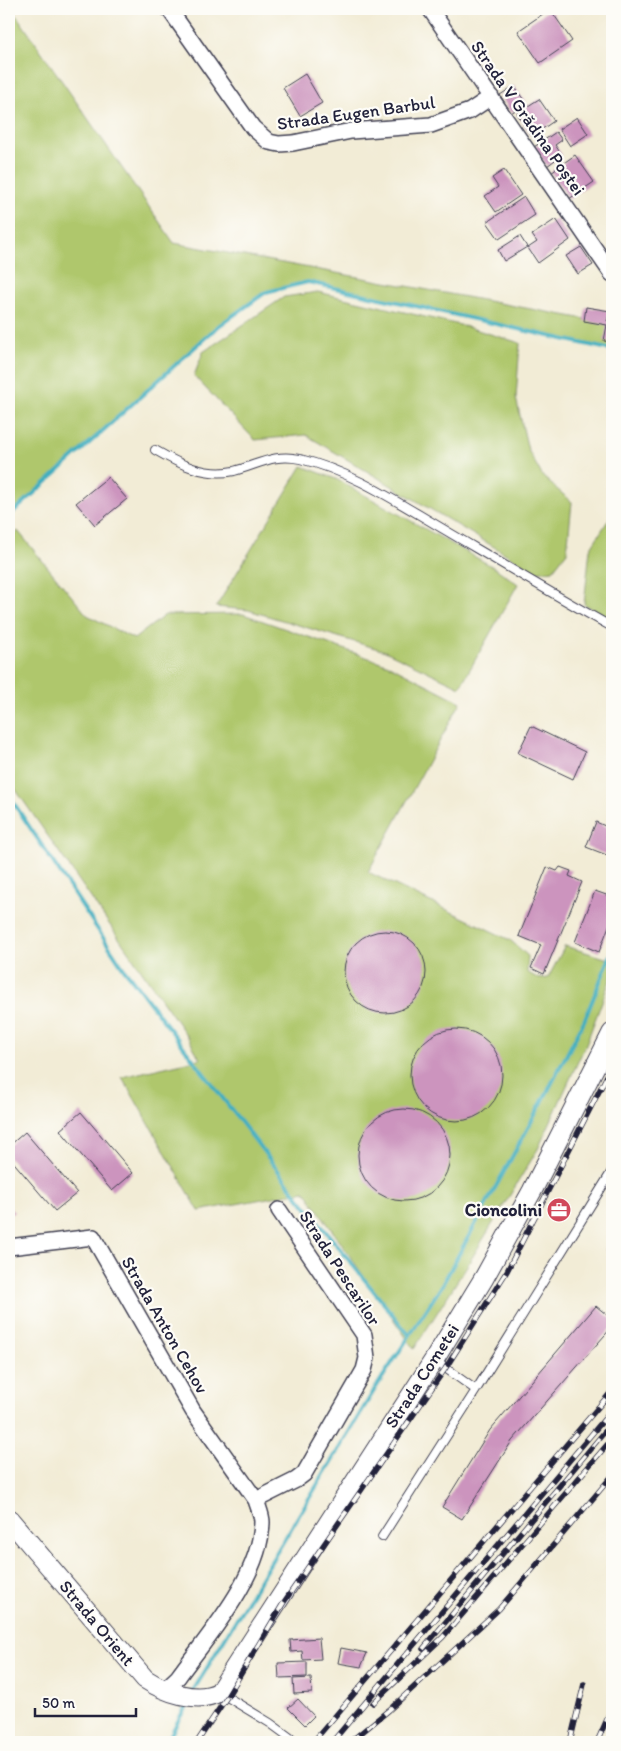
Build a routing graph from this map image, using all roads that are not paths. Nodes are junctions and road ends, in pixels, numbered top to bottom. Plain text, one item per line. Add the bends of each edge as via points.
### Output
1 (169, 9) edge
2 (430, 9) edge
3 (491, 97) junction
4 (612, 274) edge
5 (156, 450) dead end
6 (612, 627) edge
7 (612, 1035) edge
8 (612, 1171) edge
9 (279, 1210) dead end
10 (9, 1246) edge
11 (434, 1360) junction
12 (476, 1390) junction
13 (256, 1500) junction
14 (9, 1519) edge
15 (382, 1537) dead end
16 (169, 1691) junction
17 (211, 1695) junction
18 (296, 1742) edge

1 - 3 street, Strada Eugen Barbul via 253,128 269,142 293,143 351,131 431,125 470,110
2 - 3 street, Strada V Grădina Poștei
3 - 4 street, Strada V Grădina Poștei
5 - 6 lane via 182,466 206,471 232,471 274,457 299,459 339,473 390,498
7 - 11 street, Strada Cometei via 528,1199
8 - 12 lane
9 - 13 street, Strada Pescarilor via 364,1335 367,1358 364,1370 304,1474
10 - 13 street, Strada Anton Cehov via 92,1237 194,1411
11 - 12 lane
11 - 17 street, Strada Cometei
12 - 15 lane
13 - 16 street via 262,1521 258,1550 245,1580
14 - 16 street, Strada Orient via 140,1675
16 - 17 street, Strada Orient
17 - 18 lane via 270,1723

